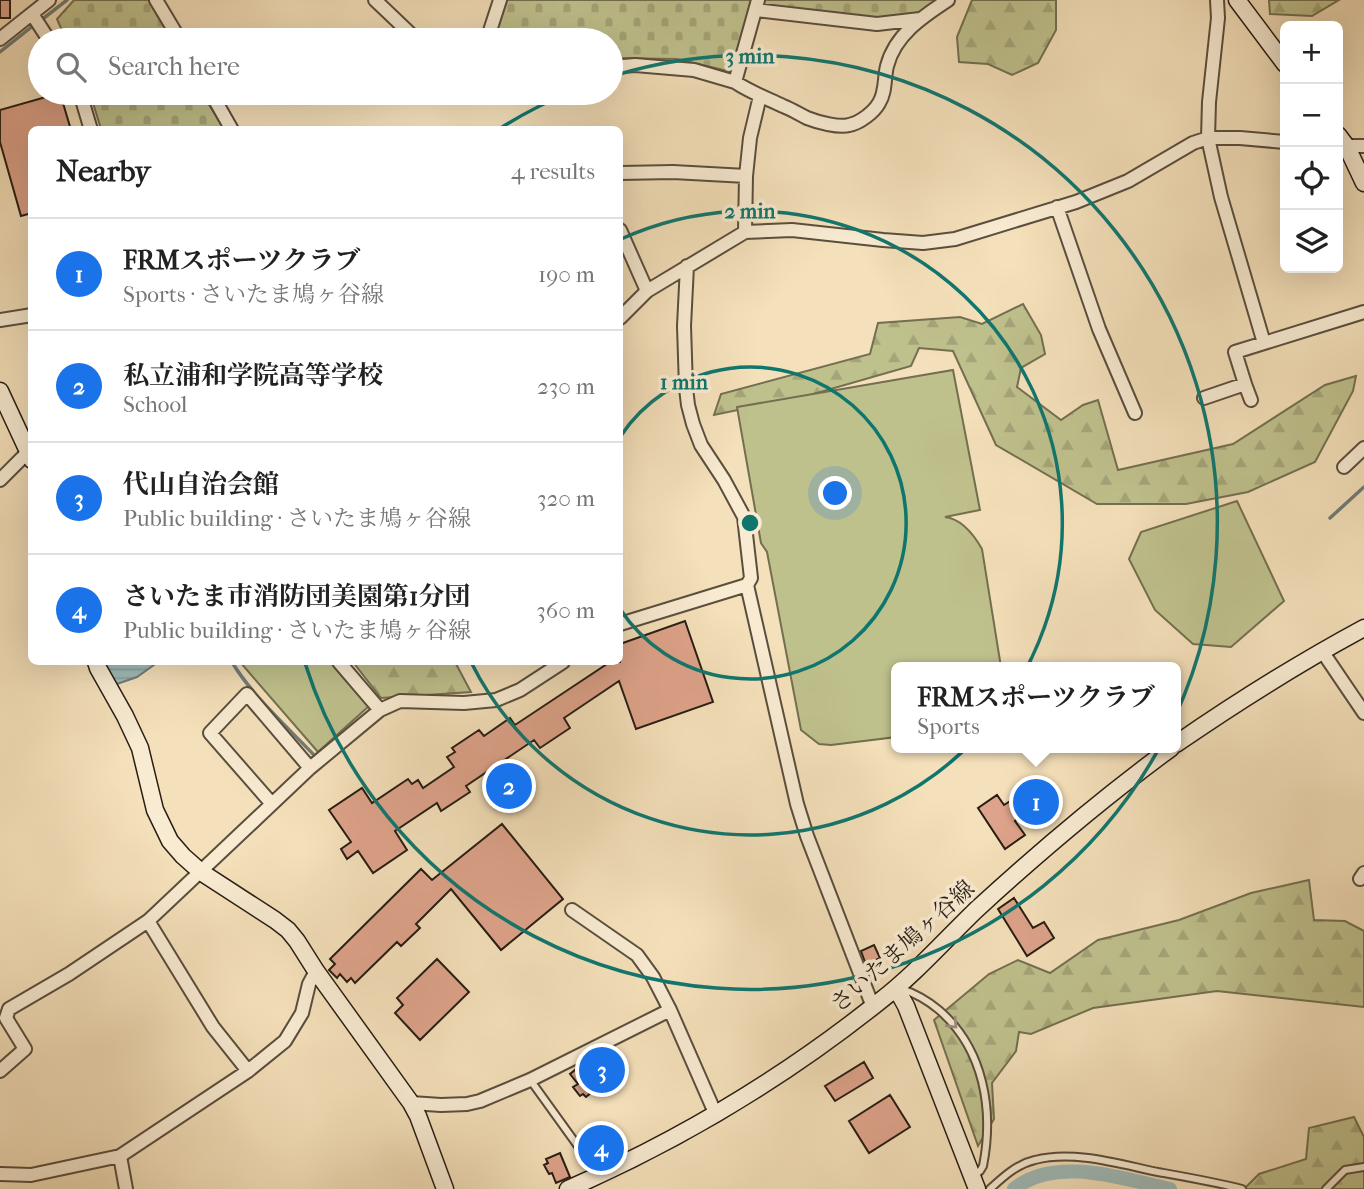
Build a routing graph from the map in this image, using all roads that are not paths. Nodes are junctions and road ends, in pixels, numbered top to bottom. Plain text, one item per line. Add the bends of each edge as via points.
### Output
1 (49, 0) edge
2 (156, 0) edge
3 (375, 0) edge
4 (500, 0) edge
5 (947, 0) edge
6 (1217, 0) edge
7 (1237, 0) edge
8 (757, 5) edge
9 (32, 14) junction
10 (920, 19) junction
11 (41, 28) edge
12 (173, 28) edge
13 (404, 28) edge
14 (491, 28) edge
15 (0, 39) edge
16 (1280, 57) edge
17 (623, 66) edge
18 (735, 82) junction
19 (760, 96) junction
20 (84, 105) edge
21 (218, 105) edge
22 (90, 126) edge
23 (230, 126) edge
24 (1208, 138) junction
25 (1280, 142) edge
26 (1343, 143) edge
27 (1343, 146) edge
28 (1364, 146) edge
29 (623, 173) edge
30 (746, 176) junction
31 (1364, 183) edge
32 (1057, 207) junction
33 (745, 232) junction
34 (623, 237) edge
35 (687, 266) junction
36 (647, 291) junction
37 (1364, 312) edge
38 (623, 315) edge
39 (28, 316) edge
40 (0, 320) edge
41 (1264, 343) junction
42 (1244, 384) junction
43 (0, 391) edge
44 (1204, 398) dead end
45 (1251, 400) dead end
46 (1135, 413) dead end
47 (1364, 448) edge
48 (28, 452) edge
49 (28, 458) edge
50 (1345, 467) dead end
51 (0, 480) edge
52 (747, 585) junction
53 (623, 623) edge
54 (1364, 628) edge
55 (1322, 650) junction
56 (97, 665) edge
57 (342, 665) edge
58 (558, 665) edge
59 (380, 710) junction
60 (1364, 713) edge
61 (1181, 741) edge
62 (1164, 753) edge
63 (316, 763) junction
64 (272, 804) junction
65 (201, 872) junction
66 (572, 911) dead end
67 (148, 922) junction
68 (316, 971) junction
69 (896, 988) junction
70 (873, 1007) junction
71 (670, 1010) junction
72 (248, 1070) junction
73 (0, 1072) edge
74 (530, 1080) junction
75 (411, 1103) junction
76 (716, 1115) junction
77 (120, 1156) junction
78 (1364, 1167) edge
79 (0, 1174) edge
80 (599, 1176) junction
81 (975, 1183) edge
82 (126, 1189) edge
83 (444, 1189) edge
84 (568, 1189) edge
85 (990, 1189) edge
86 (1242, 1189) edge
87 (1326, 1189) edge

1 - 9 street
2 - 12 street
3 - 13 street
4 - 14 street
5 - 10 street
6 - 24 street
7 - 16 street
8 - 10 street via 877,24
8 - 18 street
9 - 11 street
9 - 15 street
10 - 19 street via 891,53 880,102 849,126 821,122
17 - 18 street via 694,70
18 - 19 street
19 - 30 street
20 - 22 street
21 - 23 street
24 - 25 street
24 - 32 street via 1128,181
24 - 41 street
26 - 28 street
27 - 31 street
29 - 30 street
30 - 33 street
32 - 33 street via 955,239 923,243 792,230
32 - 46 street via 1099,329
33 - 35 street
34 - 36 street
35 - 36 street
35 - 52 street via 688,405 701,444 744,517 751,578
36 - 38 street
37 - 41 street
39 - 40 street
41 - 42 street via 1235,352
42 - 44 street
42 - 45 street
43 - 48 street
47 - 50 street
49 - 51 street
52 - 53 street
52 - 70 street via 797,804
54 - 55 street
55 - 60 street
55 - 61 street
56 - 65 street via 140,748 163,829
57 - 59 street
58 - 59 street via 496,700 400,701
59 - 63 street
62 - 69 street, さいたま鳩ヶ谷線 via 1080,818
63 - 64 street
63 - 64 street via 247,694 210,733
64 - 65 street
65 - 67 street
65 - 68 street via 288,930
66 - 71 street via 637,955
67 - 72 street via 214,1027
67 - 73 street via 9,1009 6,1018 25,1049
68 - 72 street via 302,1013 285,1041
68 - 75 street
69 - 70 street, さいたま鳩ヶ谷線
69 - 81 street
69 -> 81 lane via 920,995 953,1022 970,1045 984,1088 988,1125 983,1166
70 - 76 street, さいたま鳩ヶ谷線
71 - 74 street
71 - 76 street
72 - 77 street
74 - 75 street via 467,1104
74 - 80 lane
75 - 83 street
76 - 80 street, さいたま鳩ヶ谷線
77 - 79 street via 31,1175
77 - 82 street
78 - 87 lane via 1345,1170
80 - 84 street, さいたま鳩ヶ谷線
85 - 86 lane via 1029,1161 1047,1158 1099,1160

